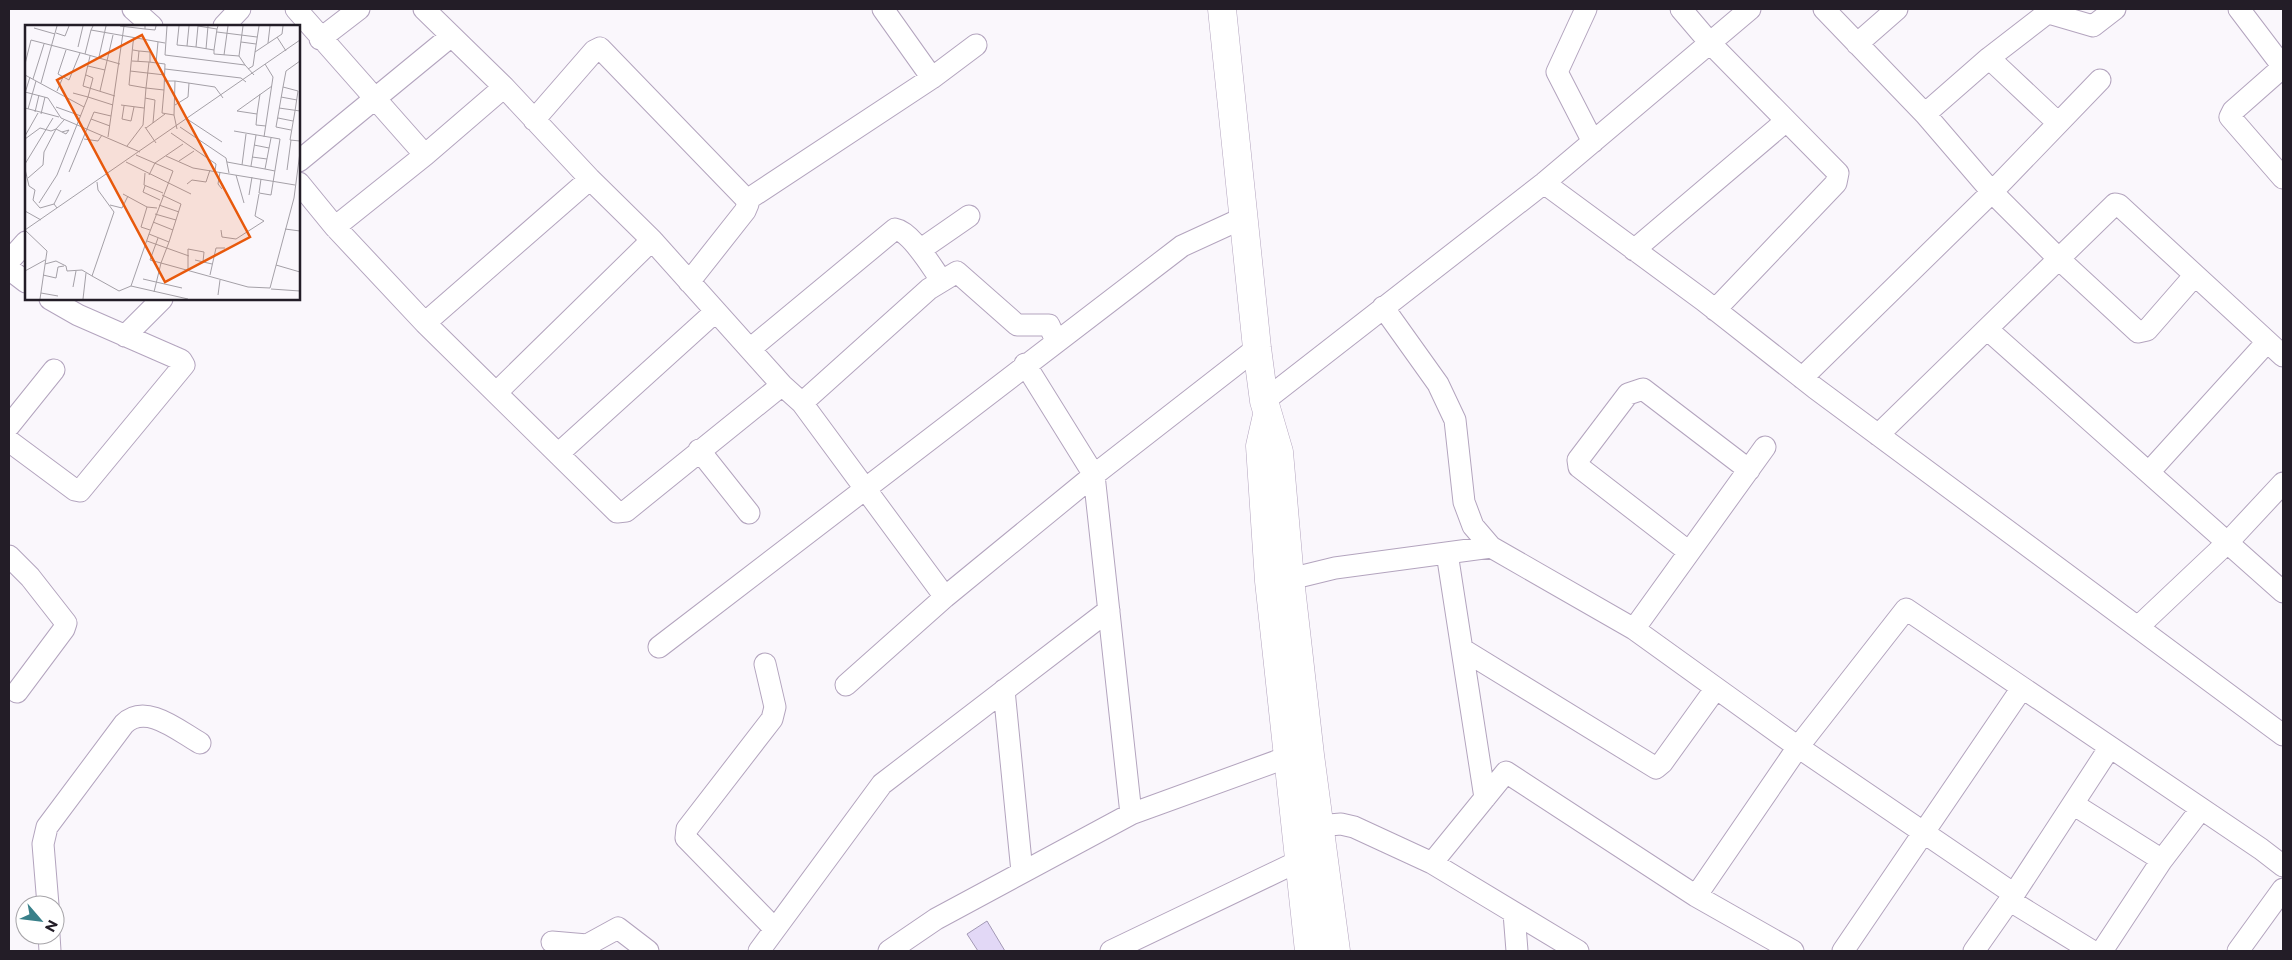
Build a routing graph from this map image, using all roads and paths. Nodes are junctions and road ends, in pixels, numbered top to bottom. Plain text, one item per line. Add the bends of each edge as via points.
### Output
1 (133, 9) edge
2 (240, 9) edge
3 (296, 9) edge
4 (359, 9) edge
5 (424, 9) edge
6 (883, 9) edge
7 (1222, 9) edge
8 (1586, 9) edge
9 (1681, 9) edge
10 (1750, 9) edge
11 (1824, 9) edge
12 (1897, 9) edge
13 (2115, 9) edge
14 (2239, 9) edge
15 (151, 25) edge
16 (225, 25) edge
17 (450, 37) junction
18 (320, 39) junction
19 (1710, 43) junction
20 (1857, 44) junction
21 (976, 45) dead end
22 (1989, 58) junction
23 (2283, 67) edge
24 (932, 78) junction
25 (2100, 80) dead end
26 (504, 87) junction
27 (374, 98) junction
28 (1924, 114) junction
29 (534, 120) junction
30 (1786, 121) junction
31 (2057, 122) junction
32 (1593, 142) junction
33 (425, 155) junction
34 (300, 160) edge
35 (2283, 178) edge
36 (590, 179) junction
37 (1544, 183) junction
38 (300, 184) edge
39 (1992, 192) junction
40 (747, 200) junction
41 (969, 216) dead end
42 (1244, 218) junction
43 (335, 227) junction
44 (652, 240) junction
45 (25, 243) edge
46 (920, 250) junction
47 (1634, 250) junction
48 (2059, 260) junction
49 (9, 261) edge
50 (9, 269) edge
51 (2195, 275) junction
52 (25, 281) edge
53 (942, 281) junction
54 (689, 282) junction
55 (52, 300) edge
56 (161, 300) edge
57 (1384, 307) junction
58 (1715, 310) junction
59 (715, 312) junction
60 (424, 323) junction
61 (1988, 329) junction
62 (125, 336) junction
63 (1056, 341) junction
64 (2267, 342) junction
65 (1257, 348) junction
66 (750, 350) junction
67 (2283, 356) edge
68 (1025, 364) junction
69 (54, 370) dead end
70 (1802, 378) junction
71 (782, 385) junction
72 (496, 393) junction
73 (802, 403) junction
74 (1265, 407) junction
75 (9, 426) edge
76 (1878, 435) junction
77 (9, 441) edge
78 (1765, 448) dead end
79 (700, 450) junction
80 (558, 454) junction
81 (1749, 470) junction
82 (2150, 471) junction
83 (1094, 475) junction
84 (2283, 483) edge
85 (867, 490) junction
86 (749, 513) dead end
87 (2228, 542) junction
88 (1491, 547) junction
89 (1689, 552) junction
90 (1447, 553) junction
91 (9, 556) edge
92 (1280, 580) junction
93 (2283, 592) edge
94 (945, 597) junction
95 (1109, 610) junction
96 (2138, 627) junction
97 (1634, 630) junction
98 (659, 647) dead end
99 (1462, 648) junction
100 (764, 664) dead end
101 (846, 685) dead end
102 (1716, 688) junction
103 (2022, 688) junction
104 (1004, 690) junction
105 (17, 692) dead end
106 (2282, 732) edge
107 (200, 743) dead end
108 (1798, 747) junction
109 (2110, 747) junction
110 (1288, 757) junction
111 (1485, 798) junction
112 (2073, 804) junction
113 (2201, 809) junction
114 (1131, 814) junction
115 (1307, 826) junction
116 (1924, 834) junction
117 (2162, 860) junction
118 (1299, 861) junction
119 (1432, 864) junction
120 (2283, 866) edge
121 (1022, 872) junction
122 (2283, 889) edge
123 (47, 895) edge
124 (1696, 896) junction
125 (2011, 897) junction
126 (1514, 913) junction
127 (775, 929) junction
128 (552, 942) dead end
129 (1780, 948) edge
130 (648, 951) edge
131 (759, 951) edge
132 (889, 951) edge
133 (1111, 951) edge
134 (1309, 951) edge
135 (1336, 951) edge
136 (1517, 951) edge
137 (1578, 951) edge
138 (1843, 951) edge
139 (1975, 951) edge
140 (2092, 951) edge
141 (2102, 951) edge
142 (2238, 951) edge

1 - 15 street
2 - 16 street
3 - 18 street
4 - 18 street
5 - 17 street
6 - 24 street
7 - 42 main road
8 - 32 street via 1557,72
9 - 19 street
10 - 19 street
11 - 20 street
12 - 20 street
13 - 22 street via 2093,26 2046,14
14 - 23 street
17 - 26 street
17 - 27 street
18 - 27 street
19 - 30 street
19 - 32 street
20 - 28 street
21 - 24 street
22 - 28 street
22 - 31 street
23 - 35 street via 2230,117
24 - 40 street
25 - 31 street
26 - 29 street
26 - 33 street
27 - 33 street
27 - 34 street
28 - 39 street
29 - 36 street
29 - 40 street via 600,48
30 - 47 street
30 - 58 street via 1836,170 1838,178
31 - 39 street
32 - 37 street
33 - 43 street
36 - 44 street
36 - 60 street
37 - 47 street
37 - 57 street
38 - 43 street
39 - 48 street
39 - 70 street
40 - 54 street via 745,211
41 - 46 street
42 - 63 street via 1182,246
42 - 65 main road
43 - 60 street
44 - 54 street
44 - 72 street
45 - 49 street
46 - 53 street
46 - 66 street via 902,231 892,230
47 - 58 street
48 - 51 street via 2117,204
48 - 51 street via 2138,332 2147,330
48 - 61 street
50 - 52 street
51 - 64 street
53 - 63 street via 956,272 1017,325 1049,325
53 - 73 street via 929,289
54 - 59 street
55 - 62 street
56 - 62 street
57 - 74 street
57 - 88 street via 1438,384 1455,420 1464,502 1473,526
58 - 70 street
59 - 66 street
59 - 80 street
60 - 72 street
61 - 76 street
61 - 82 street
62 - 77 street via 181,360 184,365 83,489 75,490
63 - 68 street
64 - 67 street
64 - 82 street
65 - 74 main road
65 - 83 street
66 - 71 street
68 - 83 street
68 - 85 street
69 - 75 street
70 - 76 street
71 - 73 street
71 - 79 street
72 - 80 street
73 - 85 street
74 - 92 main road via 1260,446
76 - 96 street
78 - 81 street
79 - 80 street via 621,513 612,509
79 - 86 street
81 - 89 street
81 - 89 street via 1643,389 1628,394 1578,460 1579,467
82 - 87 street
83 - 94 street
83 - 95 street
84 - 87 street
85 - 94 street
85 - 98 street
87 - 93 street
87 - 96 street
88 - 90 street
88 - 97 street
89 - 97 street
90 - 92 street via 1335,568
90 - 99 street
91 - 105 street via 66,622
92 - 110 main road
92 - 115 main road
94 - 101 street
95 - 104 street
95 - 114 street
96 - 106 street
97 - 102 street
99 - 102 street via 1656,768
99 - 111 street
100 - 127 street via 775,707 772,719 687,829 686,838
102 - 108 street
103 - 108 street via 1906,609
103 - 109 street
103 - 116 street
104 - 121 street
104 - 127 street via 882,784
107 - 123 street via 155,718 139,716 130,719 47,827 43,844
108 - 116 street
108 - 124 street
109 - 112 street
109 - 113 street
110 - 114 street
110 - 115 main road
111 - 119 street
111 - 124 street via 1506,772
112 - 117 street
112 - 125 street
113 - 117 street
113 - 120 street
114 - 121 street
115 - 118 main road
115 - 119 street via 1341,824 1354,827
115 - 135 main road
116 - 125 street
116 - 138 street
117 - 141 street
118 - 133 street
118 - 134 main road
119 - 126 street
121 - 132 street via 936,919
122 - 142 street
124 - 129 street
125 - 139 street
125 - 140 street
126 - 136 street
126 - 137 street
127 - 131 street
128 - 130 street via 587,945 618,928

